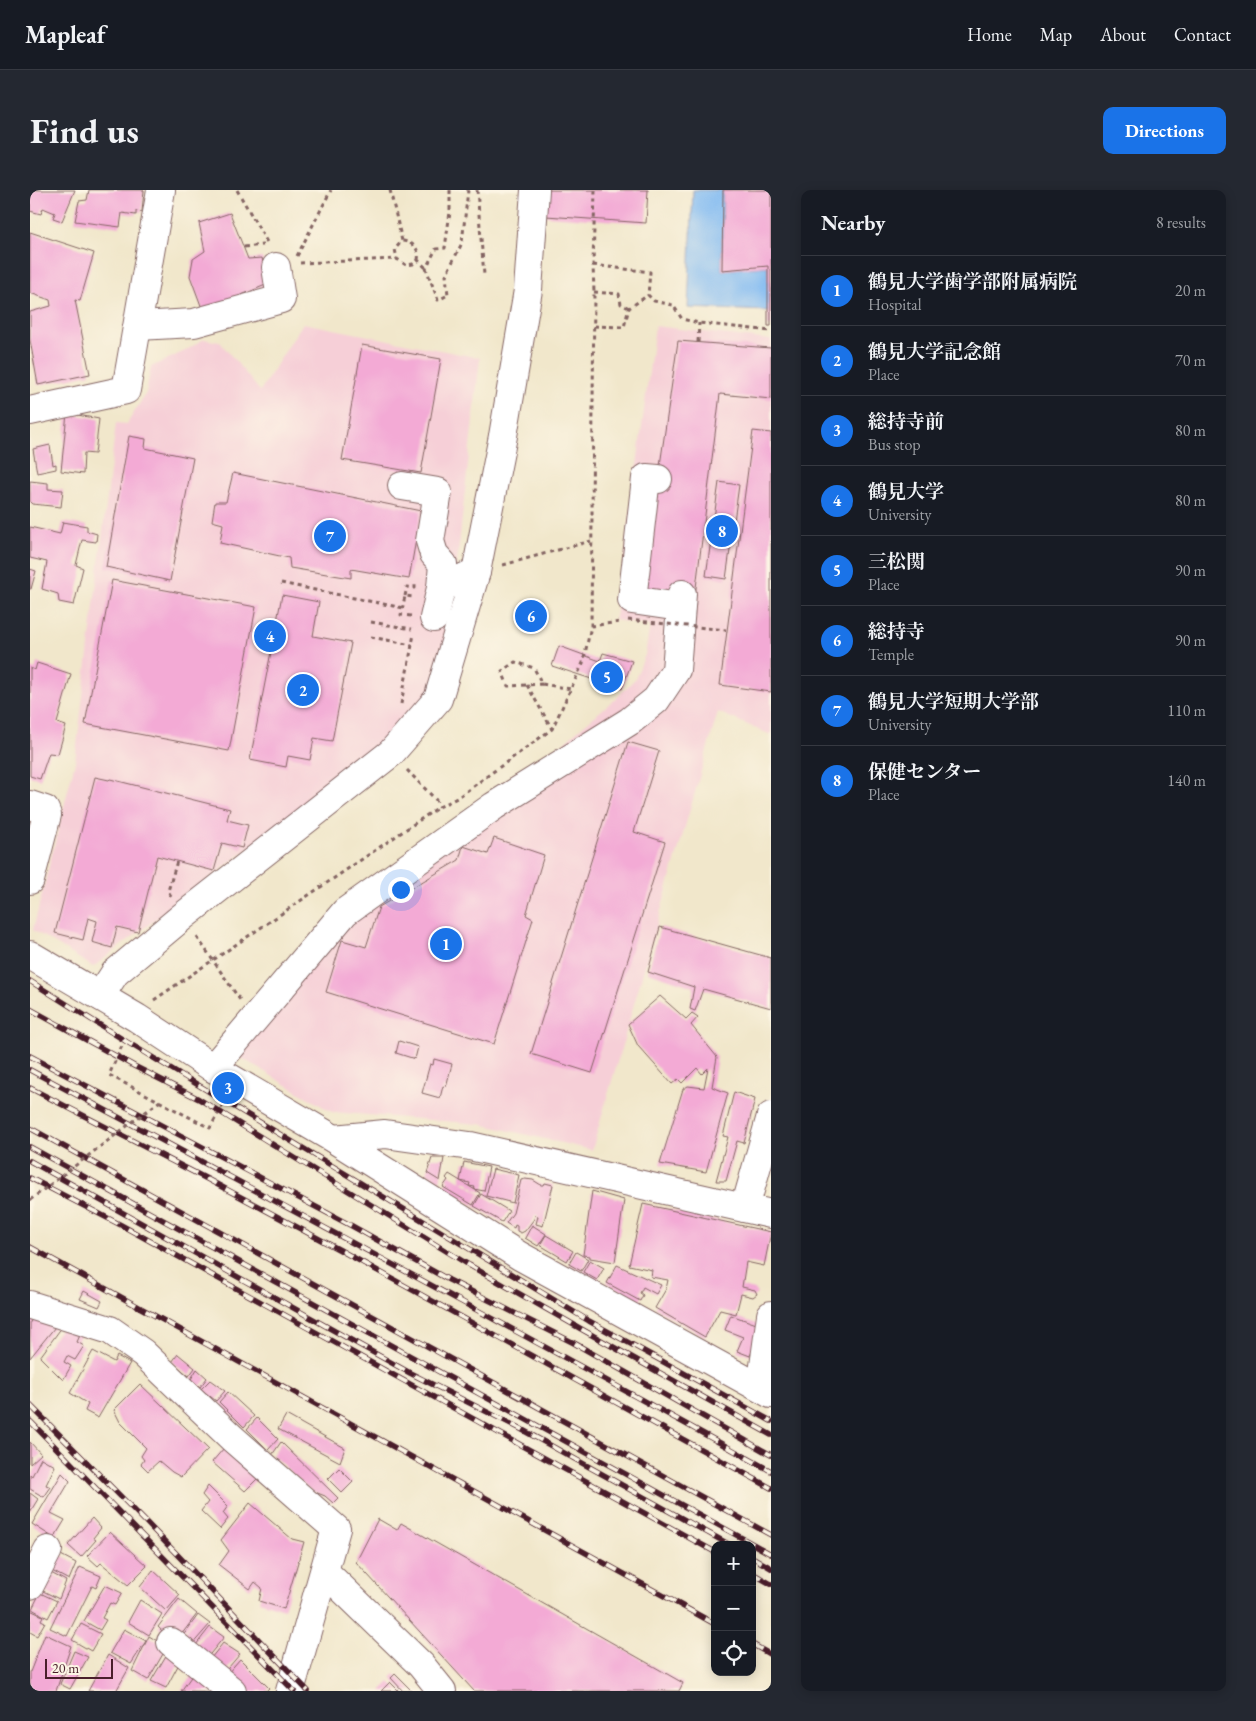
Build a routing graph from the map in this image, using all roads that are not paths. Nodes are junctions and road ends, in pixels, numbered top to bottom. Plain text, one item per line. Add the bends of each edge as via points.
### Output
1 (161, 190) edge
2 (536, 190) edge
3 (272, 256) road end
4 (138, 326) junction
5 (30, 411) edge
6 (658, 479) dead end
7 (402, 486) dead end
8 (476, 572) junction
9 (441, 588) junction
10 (425, 624) road end
11 (30, 805) edge
12 (30, 880) edge
13 (30, 955) edge
14 (100, 996) junction
15 (213, 1068) junction
16 (771, 1116) edge
17 (334, 1140) junction
18 (745, 1208) junction
19 (771, 1214) edge
20 (30, 1305) edge
21 (771, 1315) edge
22 (766, 1391) edge
23 (48, 1550) dead end
24 (325, 1572) junction
25 (30, 1585) edge
26 (171, 1642) dead end
27 (232, 1691) edge
28 (290, 1691) edge
29 (442, 1691) edge

1 - 4 street
2 - 8 street via 528,290
3 - 4 street via 281,298 194,323
4 - 5 street via 126,390
6 - 15 street via 646,478 632,600 680,609 676,670 656,700 630,721 494,806 345,912
7 - 9 street via 438,492 430,542 434,554 443,564
8 - 9 street
8 - 14 street via 438,699 391,753 182,917 115,973
9 - 10 street
11 - 12 street via 44,810 47,815
13 - 14 street
14 - 15 street
15 - 17 street
16 - 18 street
17 - 18 street via 385,1134 470,1146
17 - 22 street via 520,1256
18 - 19 street
20 - 24 street via 110,1330 143,1353 232,1438 336,1528
21 - 22 street
23 - 25 street
24 - 28 street
24 - 29 street via 421,1665
26 - 27 street

